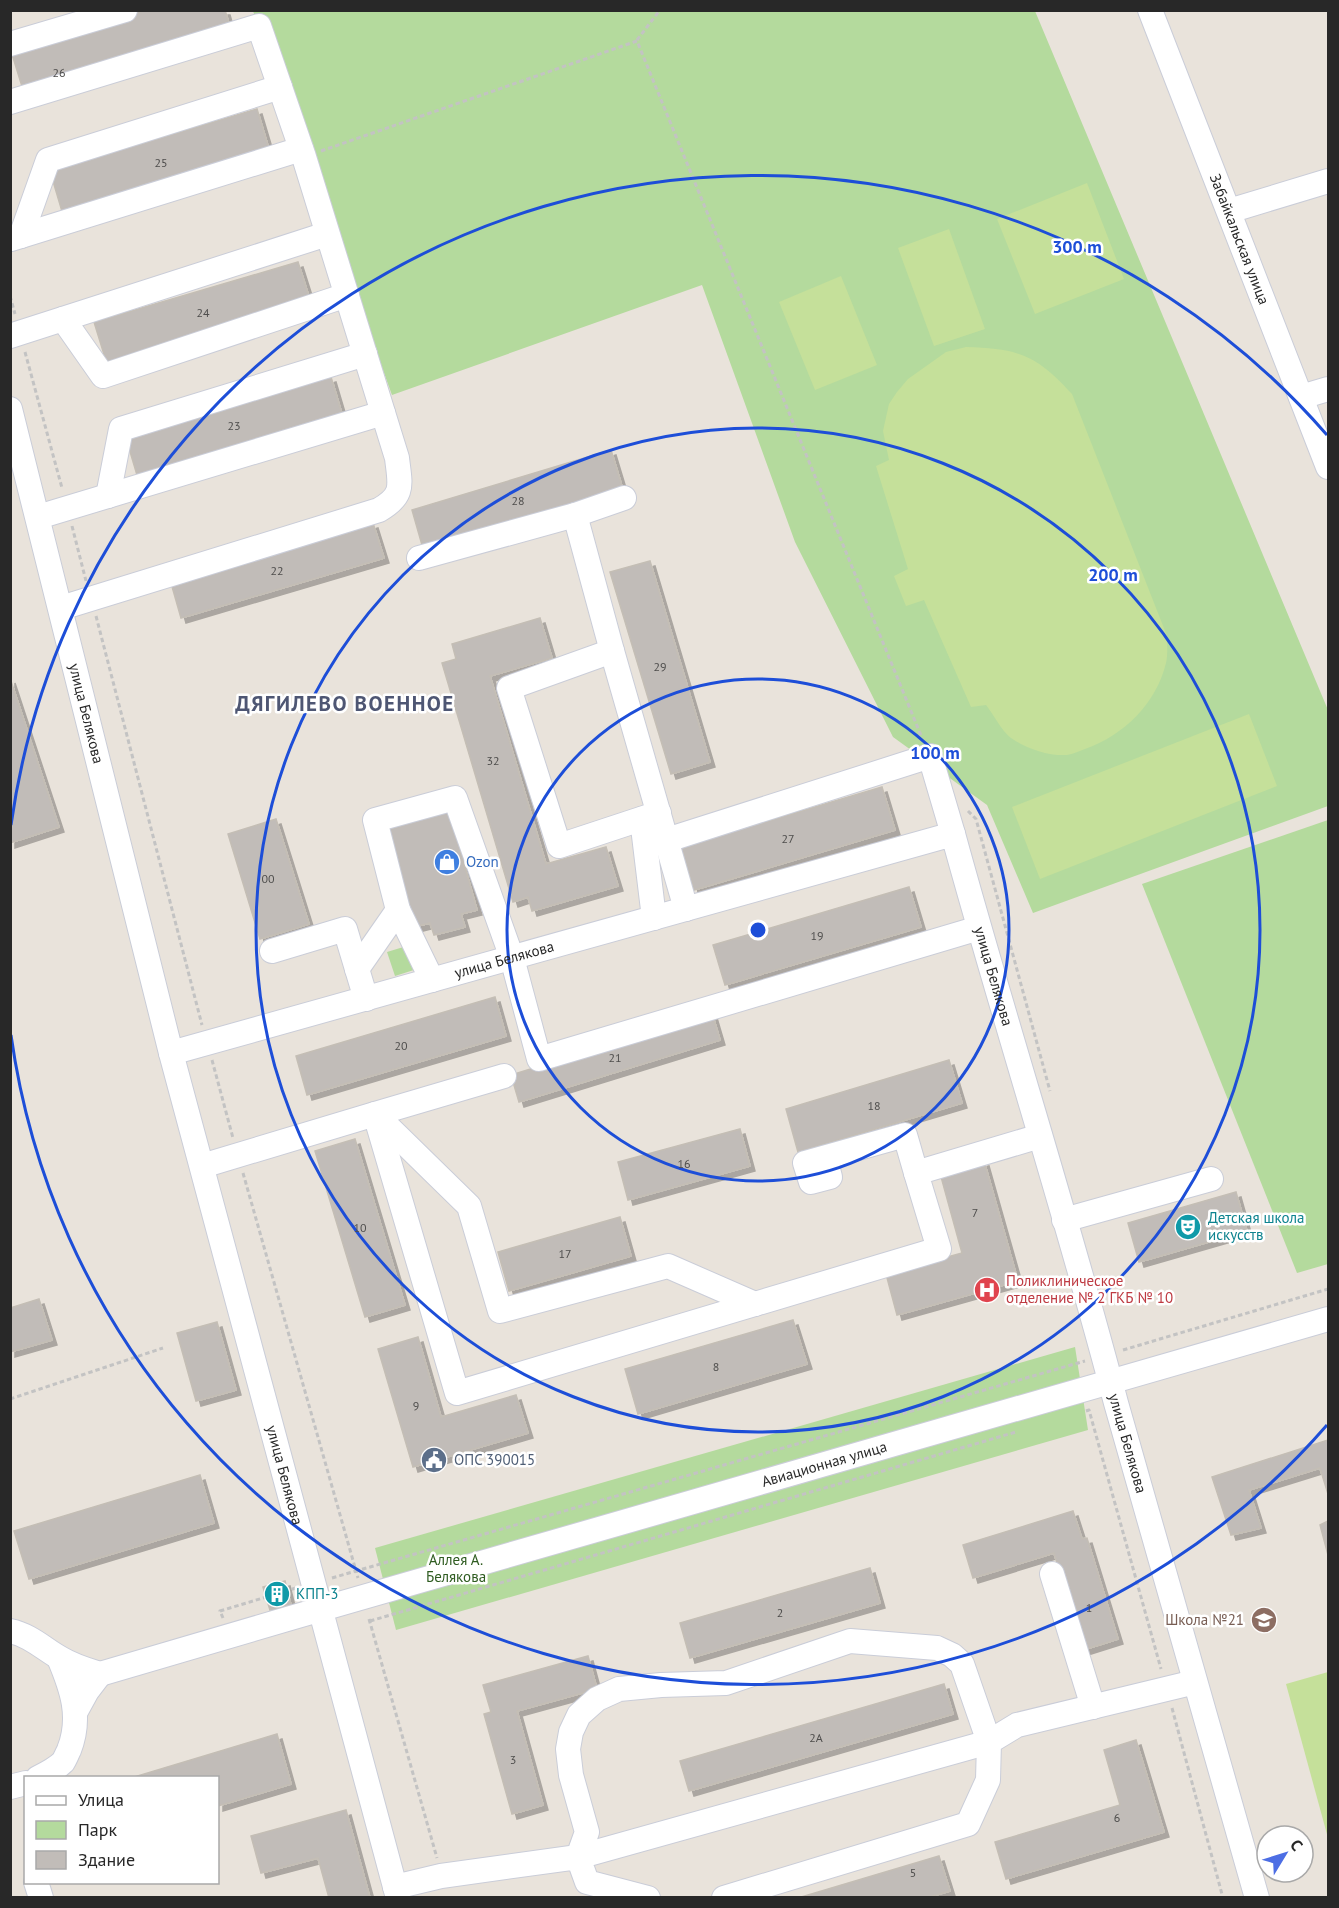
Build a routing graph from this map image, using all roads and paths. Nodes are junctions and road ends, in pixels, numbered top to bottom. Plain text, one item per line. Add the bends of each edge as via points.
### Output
1 (125, 10) edge
2 (660, 10) edge
3 (1150, 10) edge
4 (637, 40) junction
5 (10, 44) edge
6 (280, 87) junction
7 (10, 102) edge
8 (303, 153) junction
9 (1329, 181) edge
10 (1229, 211) junction
11 (327, 234) junction
12 (16, 238) edge
13 (347, 295) junction
14 (10, 296) edge
15 (63, 319) junction
16 (15, 335) edge
17 (365, 354) junction
18 (1329, 389) edge
19 (1301, 397) junction
20 (10, 409) edge
21 (383, 413) junction
22 (1329, 467) edge
23 (108, 496) junction
24 (624, 498) dead end
25 (67, 508) junction
26 (575, 514) junction
27 (38, 517) junction
28 (419, 558) dead end
29 (91, 599) junction
30 (61, 608) junction
31 (612, 651) junction
32 (930, 756) junction
33 (942, 799) junction
34 (650, 816) junction
35 (952, 834) junction
36 (667, 840) junction
37 (398, 909) junction
38 (686, 909) junction
39 (654, 918) junction
40 (979, 928) junction
41 (272, 951) dead end
42 (512, 957) junction
43 (357, 969) junction
44 (432, 980) junction
45 (366, 999) junction
46 (207, 1043) junction
47 (171, 1053) junction
48 (504, 1076) dead end
49 (1053, 1101) dead end
50 (375, 1114) junction
51 (1040, 1136) junction
52 (236, 1147) dead end
53 (825, 1158) dead end
54 (202, 1166) junction
55 (242, 1170) dead end
56 (916, 1173) junction
57 (1211, 1179) dead end
58 (1064, 1220) junction
59 (1329, 1289) edge
60 (755, 1304) junction
61 (1329, 1319) edge
62 (163, 1348) dead end
63 (1105, 1355) junction
64 (1111, 1383) junction
65 (10, 1399) edge
66 (1078, 1414) dead end
67 (1021, 1431) dead end
68 (356, 1571) junction
69 (1052, 1574) dead end
70 (314, 1583) junction
71 (321, 1609) junction
72 (10, 1630) edge
73 (228, 1636) junction
74 (59, 1658) junction
75 (100, 1674) junction
76 (1195, 1682) junction
77 (1167, 1689) junction
78 (1093, 1707) junction
79 (76, 1711) junction
80 (989, 1742) junction
81 (62, 1770) edge
82 (44, 1776) edge
83 (578, 1857) junction
84 (441, 1876) junction
85 (396, 1892) edge
86 (648, 1898) edge
87 (724, 1898) edge
88 (1223, 1898) edge
89 (1257, 1898) edge

1 - 5 street
2 - 4 path
3 - 10 street, Забайкальская улица
4 - 8 path
4 - 32 path
6 - 7 street via 259,26
6 - 8 street
6 - 12 street via 48,160
8 - 11 street
8 - 12 street
9 - 10 street
10 - 19 street, Забайкальская улица
11 - 13 street
11 - 15 street
13 - 15 street via 103,376
13 - 17 street
14 - 16 path
15 - 16 street
16 - 25 path
17 - 21 street
17 - 23 street via 121,429
18 - 19 street
19 - 22 street, Забайкальская улица
20 - 27 street, улица Белякова
21 - 23 street
21 - 29 street via 397,458 400,486 392,502 379,510
23 - 25 street
24 - 26 street
25 - 27 street
25 - 29 path
26 - 28 street
26 - 31 street
27 - 30 street, улица Белякова
29 - 30 street
29 - 46 path
30 - 47 street, улица Белякова
31 - 34 street
31 - 34 street via 509,688 559,846
32 - 33 street
32 - 36 street
33 - 35 street
33 - 49 path via 967,810 976,819
34 - 36 street
34 - 39 street
35 - 38 street, улица Белякова
35 - 40 street, улица Белякова
36 - 38 street
37 - 42 street via 375,820 455,798
37 - 43 street
37 - 44 street
38 - 39 street, улица Белякова
39 - 42 street, улица Белякова
40 - 42 street via 539,1059
40 - 51 street, улица Белякова
41 - 43 street via 345,929
42 - 44 street, улица Белякова
43 - 45 street
44 - 45 street, улица Белякова
45 - 46 street, улица Белякова
46 - 47 street, улица Белякова
46 - 52 path
47 - 54 street, улица Белякова
48 - 50 street
50 - 54 street
50 - 60 street via 469,1206 500,1311 668,1266
50 - 60 street via 457,1394
51 - 56 street
51 - 58 street, улица Белякова
53 - 56 street via 904,1135
54 - 70 street, улица Белякова
55 - 68 path
56 - 60 street via 939,1249
57 - 58 street
58 - 63 street, улица Белякова
59 - 63 path
61 - 64 street, Авиационная улица
62 - 65 path
63 - 64 street, улица Белякова
63 - 68 path
64 - 71 street, Авиационная улица
64 - 76 street, улица Белякова
66 - 77 path via 1089,1410
67 - 84 path via 370,1621
68 - 70 path
69 - 78 street
70 - 71 street, улица Белякова
70 - 73 path via 220,1611
71 - 73 street, Авиационная улица
71 - 85 street, улица Белякова
72 - 74 street via 38,1642
73 - 75 street, Авиационная улица
74 - 75 street
74 - 79 street
75 - 79 street
76 - 77 street
76 - 89 street, улица Белякова
77 - 78 street
77 - 88 path
78 - 80 street via 1017,1725
79 - 81 street
80 - 83 street
80 - 83 street via 962,1664 937,1648 850,1641 726,1683 619,1689 597,1699 579,1715 571,1732 571,1775 587,1832
80 - 87 street via 988,1780 968,1824
81 - 82 street
83 - 84 street
83 - 86 street via 587,1882
84 - 85 street

